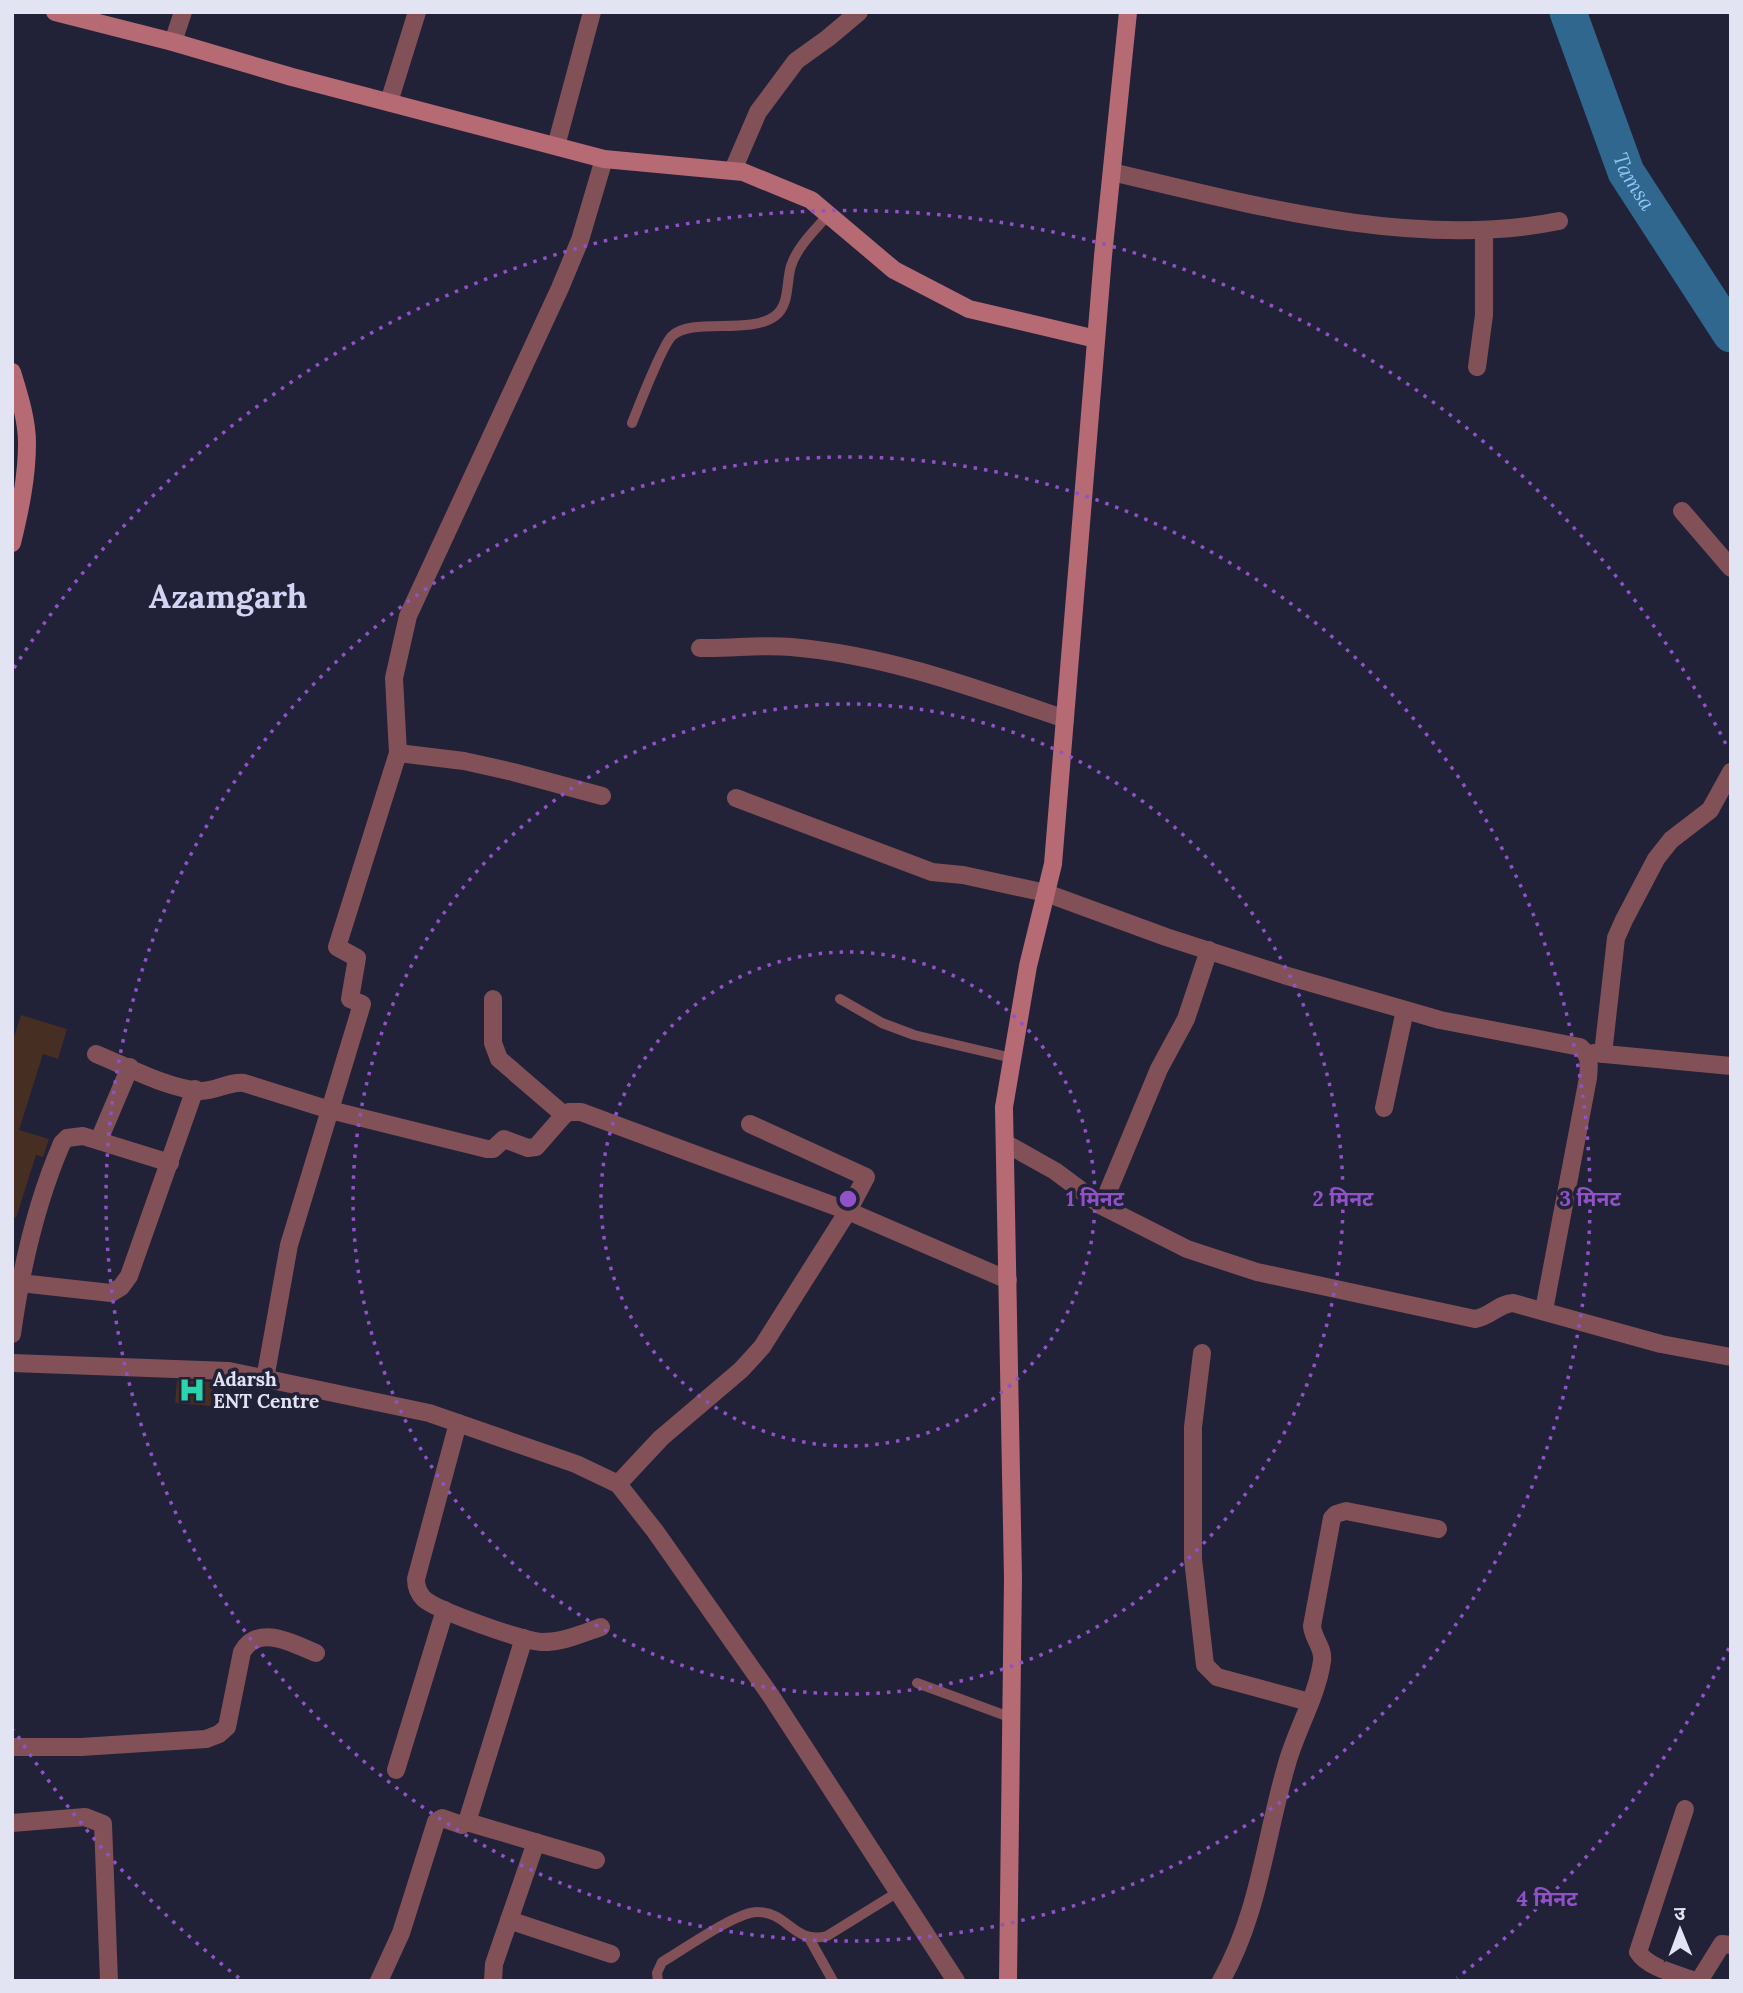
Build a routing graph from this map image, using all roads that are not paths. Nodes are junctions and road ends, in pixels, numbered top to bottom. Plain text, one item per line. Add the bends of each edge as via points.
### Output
1 (55, 12) edge
2 (183, 12) edge
3 (417, 12) edge
4 (592, 12) edge
5 (859, 12) edge
6 (1128, 12) edge
7 (173, 42) junction
8 (389, 102) junction
9 (556, 146) junction
10 (604, 159) junction
11 (733, 170) junction
12 (1112, 172) junction
13 (828, 215) junction
14 (1559, 221) dead end
15 (1484, 230) junction
16 (1096, 339) junction
17 (1477, 367) dead end
18 (12, 372) edge
19 (632, 423) dead end
20 (1682, 511) dead end
21 (12, 543) edge
22 (1731, 568) edge
23 (700, 648) dead end
24 (1065, 719) junction
25 (398, 753) junction
26 (1731, 772) edge
27 (602, 796) dead end
28 (736, 798) dead end
29 (1046, 893) junction
30 (1209, 950) junction
31 (493, 999) dead end
32 (840, 999) dead end
33 (1405, 1010) junction
34 (96, 1054) dead end
35 (1595, 1054) junction
36 (1012, 1058) junction
37 (1731, 1066) edge
38 (130, 1067) junction
39 (195, 1089) junction
40 (1384, 1108) dead end
41 (330, 1110) junction
42 (564, 1115) junction
43 (750, 1124) dead end
44 (99, 1140) junction
45 (1005, 1143) junction
46 (170, 1163) junction
47 (1102, 1206) junction
48 (848, 1211) junction
49 (1008, 1280) junction
50 (20, 1283) junction
51 (1544, 1310) junction
52 (12, 1334) edge
53 (1202, 1353) dead end
54 (1731, 1357) edge
55 (12, 1363) edge
56 (265, 1379) junction
57 (458, 1423) junction
58 (618, 1484) junction
59 (1438, 1529) dead end
60 (445, 1610) junction
61 (601, 1627) dead end
62 (524, 1638) junction
63 (316, 1653) dead end
64 (917, 1683) dead end
65 (1309, 1702) junction
66 (1012, 1718) junction
67 (12, 1747) edge
68 (396, 1770) dead end
69 (1685, 1809) dead end
70 (467, 1822) junction
71 (12, 1823) edge
72 (536, 1842) junction
73 (596, 1860) dead end
74 (898, 1892) junction
75 (509, 1920) junction
76 (809, 1938) junction
77 (1731, 1945) edge
78 (611, 1954) dead end
79 (109, 1981) edge
80 (379, 1981) edge
81 (493, 1981) edge
82 (658, 1981) edge
83 (833, 1981) edge
84 (956, 1981) edge
85 (1008, 1981) edge
86 (1221, 1981) edge
87 (1697, 1981) edge

1 - 7 street
2 - 7 street
3 - 8 street
4 - 9 street
5 - 11 street via 796,61 758,112
6 - 12 street
7 - 8 street
8 - 9 street
9 - 10 street
10 - 11 street
10 - 25 street via 560,288 408,616 394,678
11 - 13 street via 811,200
12 - 15 street via 1297,213 1410,228
12 - 16 street
13 - 16 street via 894,270 969,309
13 - 19 lane via 792,263 783,307 775,317 760,323 685,329 670,337
14 - 15 street
15 - 17 street via 1484,315
16 - 24 street
18 - 21 street via 27,441 23,499
20 - 22 street
23 - 24 street via 773,646 835,653 926,672
24 - 29 street via 1053,864
25 - 27 street via 464,761
25 - 41 street via 337,947 357,958 350,999 362,1004
26 - 35 street via 1710,810 1671,840 1656,859 1623,920
28 - 29 street via 932,872
29 - 30 street
29 - 36 street
30 - 33 street
30 - 47 street via 1186,1019 1159,1069
31 - 42 street via 493,1043 499,1059
32 - 36 lane via 914,1035
33 - 35 street via 1570,1044
33 - 40 street
34 - 38 street
35 - 37 street
35 - 51 street via 1589,1063
36 - 45 street via 1004,1107
38 - 39 street via 178,1087
38 - 44 street
39 - 41 street via 244,1083
39 - 46 street
41 - 42 street via 487,1149 504,1139 536,1147
41 - 56 street via 289,1245
42 - 48 street via 581,1112
43 - 48 street via 866,1177
44 - 46 street
44 - 50 street via 75,1135 62,1143
45 - 47 street via 1055,1171
45 - 49 street
46 - 50 street via 121,1287 111,1293
47 - 51 street via 1187,1249 1257,1272 1475,1319 1506,1303
48 - 49 street
48 - 58 street via 751,1360 661,1438
49 - 66 street
50 - 52 street
51 - 54 street via 1661,1344
53 - 65 street via 1193,1427 1192,1520 1205,1665 1217,1677
55 - 56 street via 229,1371
56 - 57 street
57 - 58 street via 576,1464
57 - 60 street via 416,1579 422,1598
58 - 74 street via 771,1696
59 - 65 street via 1346,1511 1332,1518 1312,1626 1322,1662
60 - 62 street
60 - 68 street
61 - 62 street via 562,1640
62 - 70 street
63 - 67 street via 278,1638 254,1638 242,1652 227,1727 206,1739
64 - 66 lane
65 - 86 street via 1283,1775 1260,1881
66 - 85 street
69 - 87 street via 1637,1952 1649,1963
70 - 72 street
70 - 80 street via 462,1825 442,1818 436,1822 401,1933
71 - 79 street via 85,1817 103,1824
72 - 73 street
72 - 75 street
74 - 76 lane via 827,1936
74 - 84 street
75 - 78 street
75 - 81 street
76 - 82 lane via 771,1914 751,1912 662,1962
76 - 83 lane
77 - 87 street via 1722,1944

